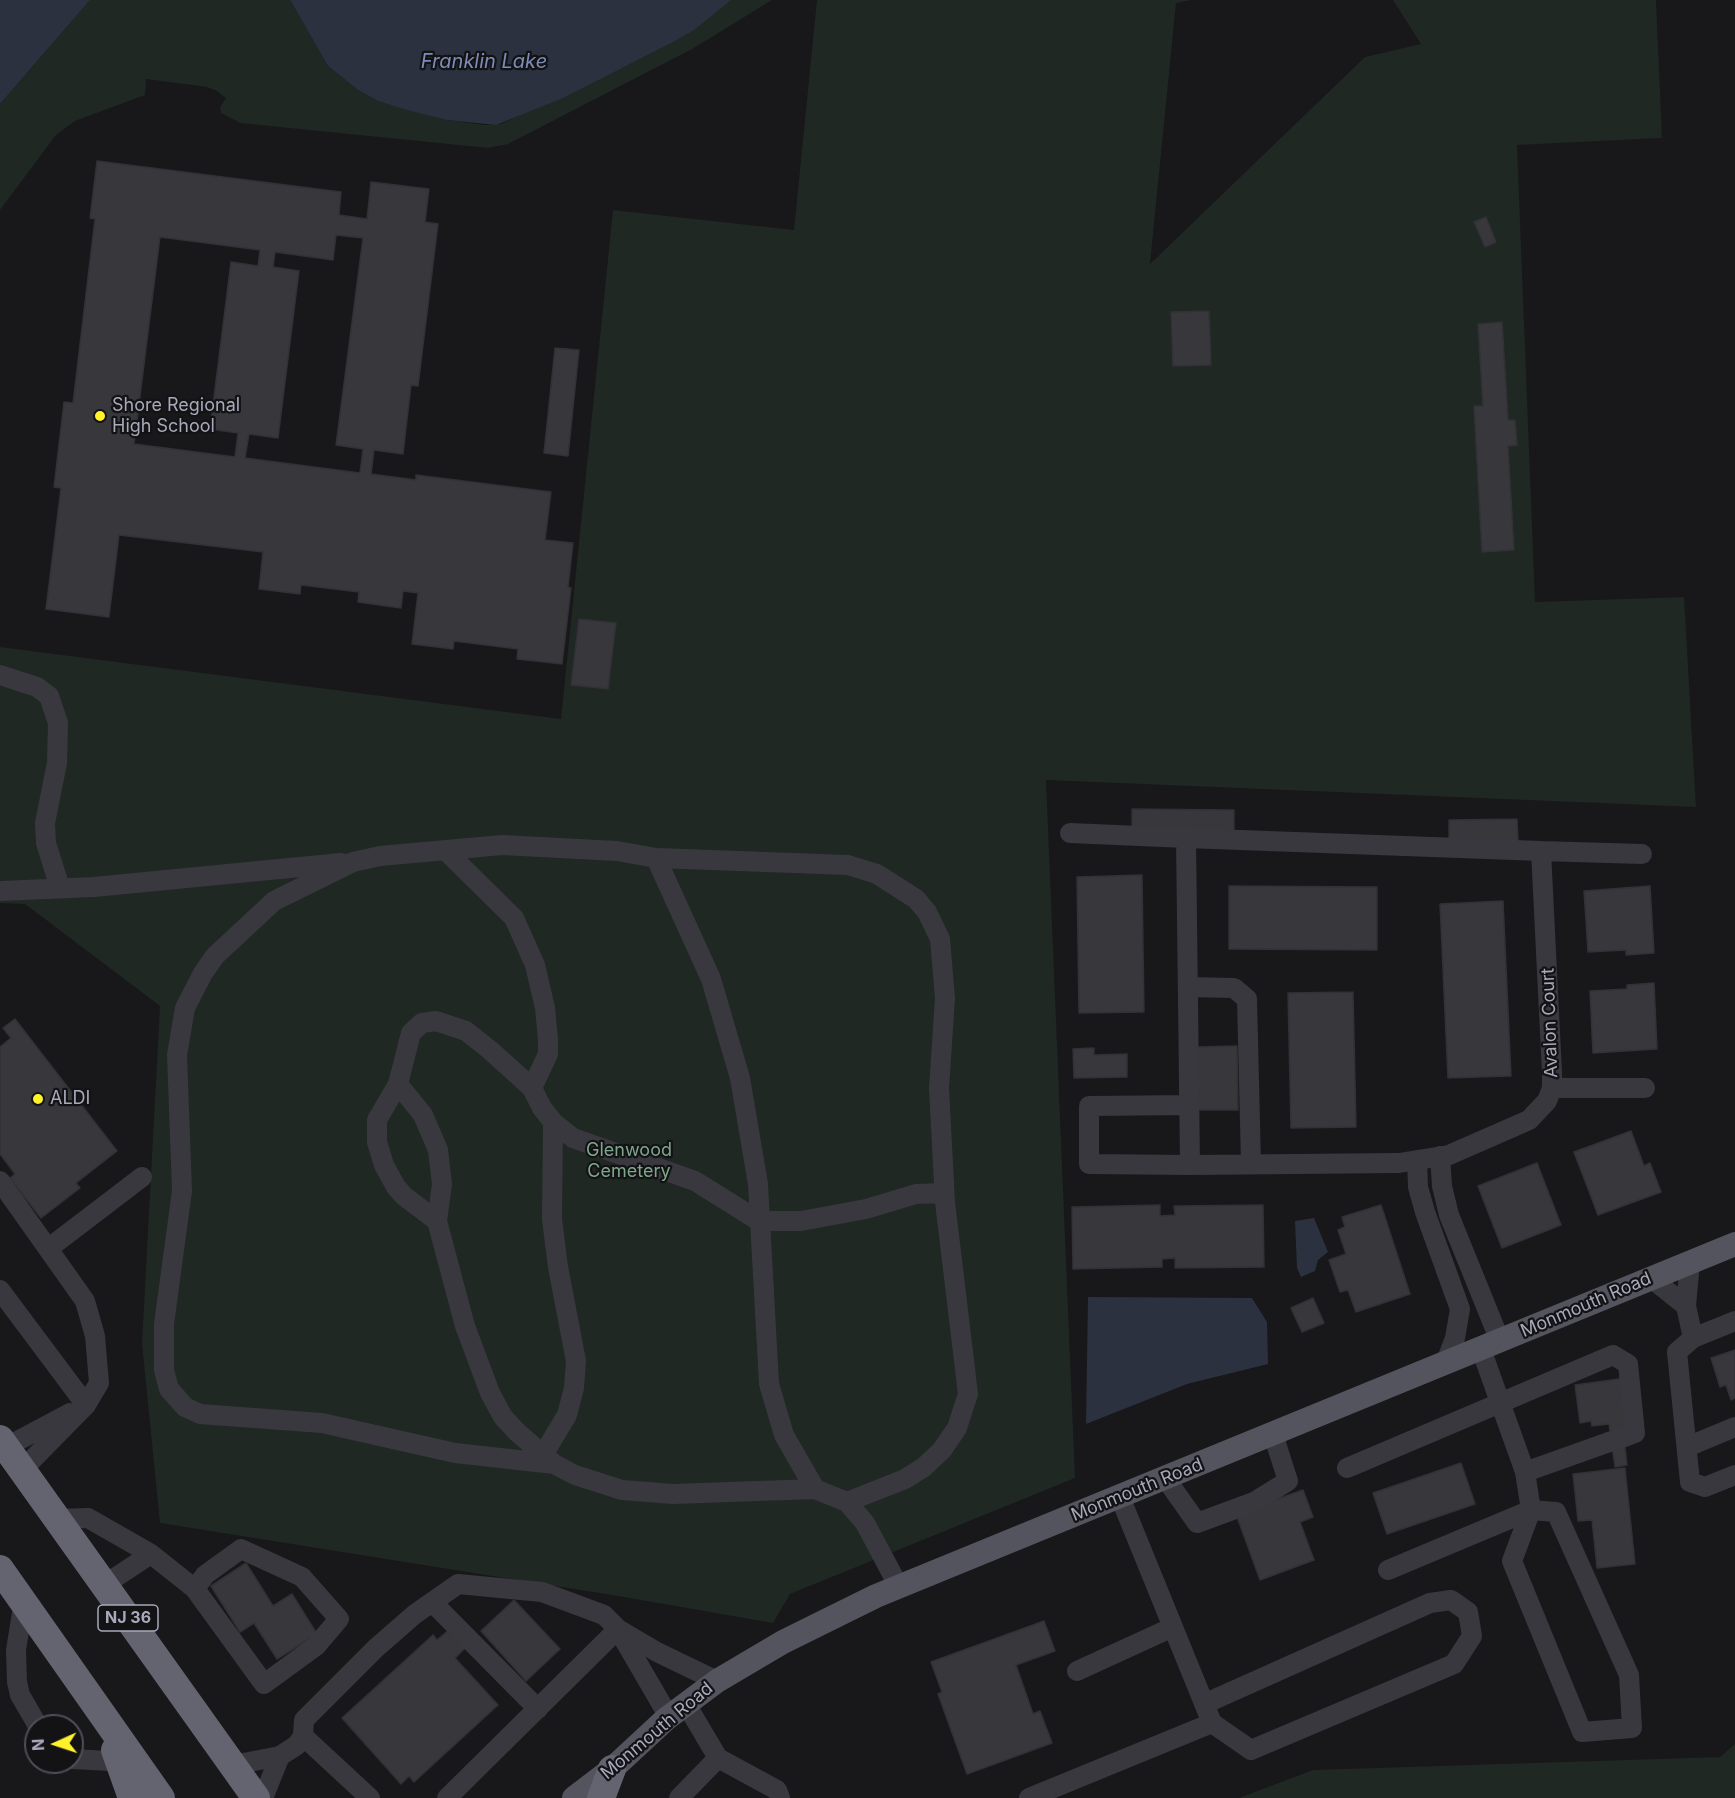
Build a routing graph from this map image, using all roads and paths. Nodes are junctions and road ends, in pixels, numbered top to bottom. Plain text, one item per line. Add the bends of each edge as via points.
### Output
1 (0, 675) edge
2 (1070, 833) dead end
3 (1186, 838) junction
4 (446, 851) junction
5 (1541, 851) junction
6 (1642, 854) dead end
7 (656, 858) junction
8 (353, 862) junction
9 (268, 870) junction
10 (60, 888) junction
11 (0, 891) edge
12 (274, 901) junction
13 (1188, 987) junction
14 (398, 1084) junction
15 (532, 1088) junction
16 (1552, 1088) junction
17 (1645, 1088) dead end
18 (1190, 1105) junction
19 (553, 1122) junction
20 (1440, 1156) junction
21 (1417, 1160) junction
22 (1251, 1164) junction
23 (1190, 1165) junction
24 (142, 1177) dead end
25 (0, 1181) edge
26 (944, 1193) junction
27 (437, 1221) junction
28 (759, 1221) junction
29 (1735, 1244) edge
30 (49, 1248) junction
31 (1690, 1262) junction
32 (1651, 1278) junction
33 (0, 1290) edge
34 (1686, 1306) junction
35 (1735, 1321) edge
36 (1694, 1338) junction
37 (1490, 1345) junction
38 (1446, 1362) junction
39 (1500, 1402) junction
40 (86, 1405) junction
41 (1735, 1426) edge
42 (1273, 1434) junction
43 (3, 1443) edge
44 (1687, 1447) junction
45 (548, 1460) junction
46 (1347, 1468) dead end
47 (23, 1469) junction
48 (1525, 1472) junction
49 (1735, 1475) edge
50 (1166, 1479) junction
51 (815, 1489) junction
52 (1120, 1497) junction
53 (847, 1502) junction
54 (1531, 1510) junction
55 (58, 1519) junction
56 (151, 1554) junction
57 (0, 1569) edge
58 (1388, 1570) dead end
59 (105, 1585) junction
60 (899, 1587) junction
61 (195, 1589) junction
62 (24, 1601) junction
63 (432, 1602) junction
64 (1173, 1627) junction
65 (618, 1629) junction
66 (1077, 1671) dead end
67 (717, 1681) junction
68 (1204, 1704) junction
69 (538, 1709) junction
70 (678, 1711) junction
71 (31, 1714) edge
72 (1212, 1722) junction
73 (303, 1728) junction
74 (280, 1756) junction
75 (718, 1758) junction
76 (84, 1760) edge
77 (127, 1762) junction
78 (233, 1765) junction
79 (612, 1769) junction
80 (132, 1798) edge
81 (161, 1798) edge
82 (256, 1798) edge
83 (263, 1798) edge
84 (370, 1798) edge
85 (447, 1798) edge
86 (574, 1798) edge
87 (601, 1798) edge
88 (679, 1798) edge
89 (780, 1798) edge
90 (1029, 1798) edge

1 - 10 lane via 37,687 49,696 58,723 57,763 45,823 46,843
2 - 3 lane
3 - 5 lane
3 - 13 lane
4 - 7 lane via 502,845 554,846
4 - 8 lane
4 - 15 lane via 513,918 535,965 545,1008 548,1046 544,1065
5 - 6 lane
5 - 16 lane, Avalon Court
7 - 26 lane via 848,865 895,883 927,912 938,932 944,958 939,1088
7 - 28 lane via 696,940 726,1024 752,1141
8 - 9 lane
8 - 12 lane
9 - 10 lane
9 - 12 lane
10 - 11 lane
12 - 45 lane via 215,956 194,989 181,1022 177,1055 182,1191 163,1351 169,1389 185,1407 200,1414 322,1423 455,1453
13 - 18 lane
13 - 22 lane via 1234,988 1247,999
14 - 15 lane via 411,1033 422,1023 436,1021 466,1031
14 - 27 lane via 423,1115 438,1150 442,1184
14 - 27 lane via 377,1120 377,1142 384,1166 396,1186
15 - 19 lane
16 - 17 lane
16 - 20 lane, Avalon Court via 1547,1101 1529,1120
18 - 23 lane
18 - 23 lane, Avalon Court via 1089,1106 1089,1164
19 - 28 lane via 589,1145 694,1181
19 - 45 lane via 552,1219 576,1361 567,1415
20 - 21 lane, Avalon Court
20 - 37 lane via 1449,1215
21 - 22 lane, Avalon Court
21 - 38 lane via 1425,1212 1460,1309
22 - 23 lane, Avalon Court
24 - 30 lane
25 - 30 lane
26 - 28 lane via 916,1194 866,1209 801,1221
26 - 53 lane via 968,1374 963,1416 942,1450 924,1467 905,1479
27 - 45 lane via 465,1326 490,1393 503,1417
28 - 51 lane via 770,1384 784,1435
29 - 31 main road, Monmouth Road
30 - 40 lane via 85,1301 95,1336 99,1383
31 - 32 main road, Monmouth Road
31 - 34 lane
32 - 34 lane
32 - 37 main road, Monmouth Road
33 - 40 lane
34 - 36 lane
35 - 36 lane
36 - 44 lane via 1677,1352
37 - 38 main road, Monmouth Road
37 - 39 lane
38 - 42 main road, Monmouth Road
39 - 46 lane
39 - 48 lane
39 - 48 lane via 1613,1355 1628,1364 1635,1433
40 - 43 lane
40 - 47 lane
41 - 44 lane
42 - 50 main road, Monmouth Road
42 - 50 lane via 1288,1481 1254,1502 1197,1523
43 - 47 highway, NJ 36
44 - 49 lane via 1690,1482 1705,1487
45 - 51 lane via 585,1478 645,1493
47 - 55 highway, NJ 36
48 - 54 lane
50 - 52 main road, Monmouth Road
51 - 53 lane
52 - 60 main road, Monmouth Road
52 - 64 lane
53 - 60 lane via 865,1523
54 - 54 lane via 1512,1561 1582,1732 1632,1728 1629,1676 1556,1512
54 - 58 lane
55 - 56 lane via 88,1518
55 - 59 highway, NJ 36
56 - 59 lane
56 - 61 lane
57 - 62 highway
59 - 78 highway, NJ 36
60 - 67 main road, Monmouth Road via 783,1642
61 - 61 lane via 264,1684 316,1646 339,1619 302,1577 241,1549 205,1575
62 - 71 lane via 16,1650 17,1682
62 - 77 highway via 103,1717
63 - 65 lane via 458,1584 542,1592 604,1615
63 - 69 lane
63 - 73 lane via 376,1648
64 - 66 lane
64 - 68 lane
65 - 67 lane
65 - 69 lane
65 - 70 lane
67 - 70 main road, Monmouth Road
68 - 72 lane
68 - 72 lane via 1430,1603 1451,1600 1468,1611 1472,1636 1454,1664 1251,1750
69 - 85 lane
70 - 75 lane
70 - 79 main road, Monmouth Road
72 - 90 lane
73 - 74 lane via 297,1745
73 - 84 lane
74 - 78 lane
74 - 83 lane
75 - 88 lane
75 - 89 lane via 777,1790
76 - 77 lane
77 - 80 highway
77 - 81 highway
78 - 82 highway, NJ 36
79 - 86 main road, Monmouth Road
79 - 87 highway

